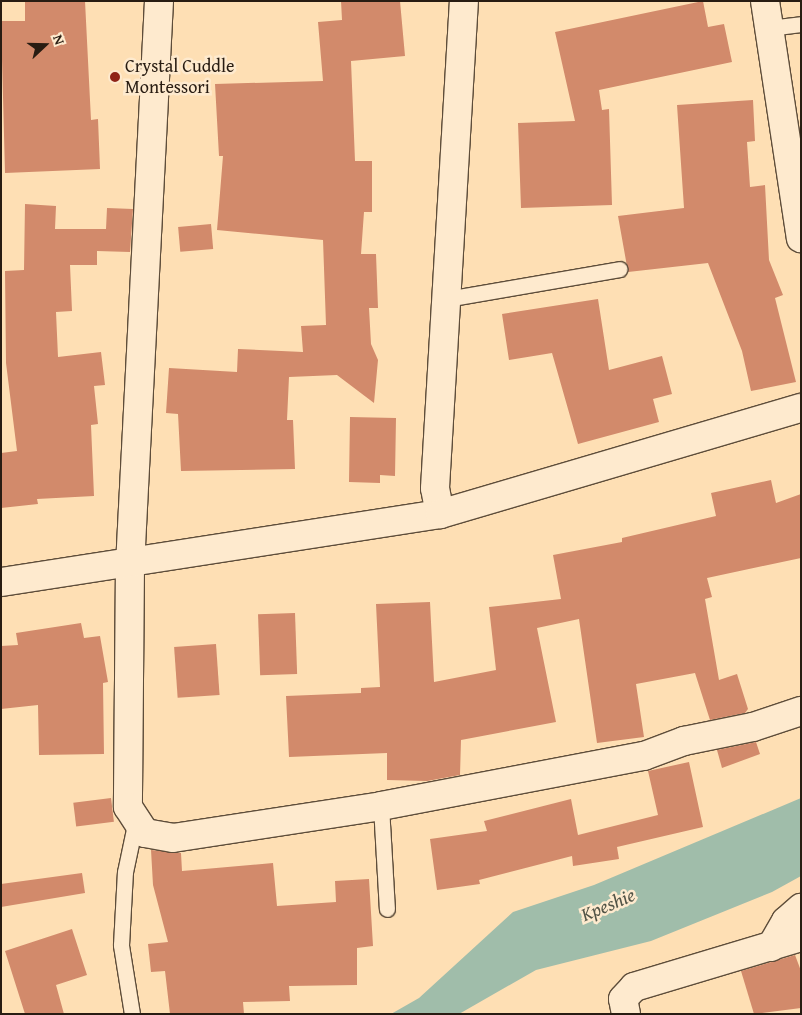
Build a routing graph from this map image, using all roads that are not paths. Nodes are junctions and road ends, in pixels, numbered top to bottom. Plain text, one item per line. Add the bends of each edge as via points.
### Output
1 (159, 1) edge
2 (464, 1) edge
3 (765, 1) edge
4 (801, 24) edge
5 (769, 28) junction
6 (801, 238) edge
7 (619, 269) dead end
8 (446, 299) junction
9 (801, 408) edge
10 (440, 514) junction
11 (130, 565) junction
12 (1, 582) edge
13 (801, 711) edge
14 (381, 806) junction
15 (136, 820) junction
16 (801, 908) edge
17 (387, 909) dead end
18 (801, 937) edge
19 (771, 947) junction
20 (132, 1014) edge
21 (626, 1014) edge

1 - 11 street
2 - 8 street
3 - 5 street
4 - 5 lane
5 - 6 street
7 - 8 lane
8 - 10 street via 435,488
9 - 10 street
10 - 11 street
11 - 12 street
11 - 15 street via 128,807
13 - 14 street via 753,727 684,740 644,756
14 - 15 street via 173,838 145,833
14 - 17 lane
15 - 20 lane via 125,872 122,945
16 - 19 street via 786,921
18 - 19 street
19 - 21 street via 634,987 623,999

